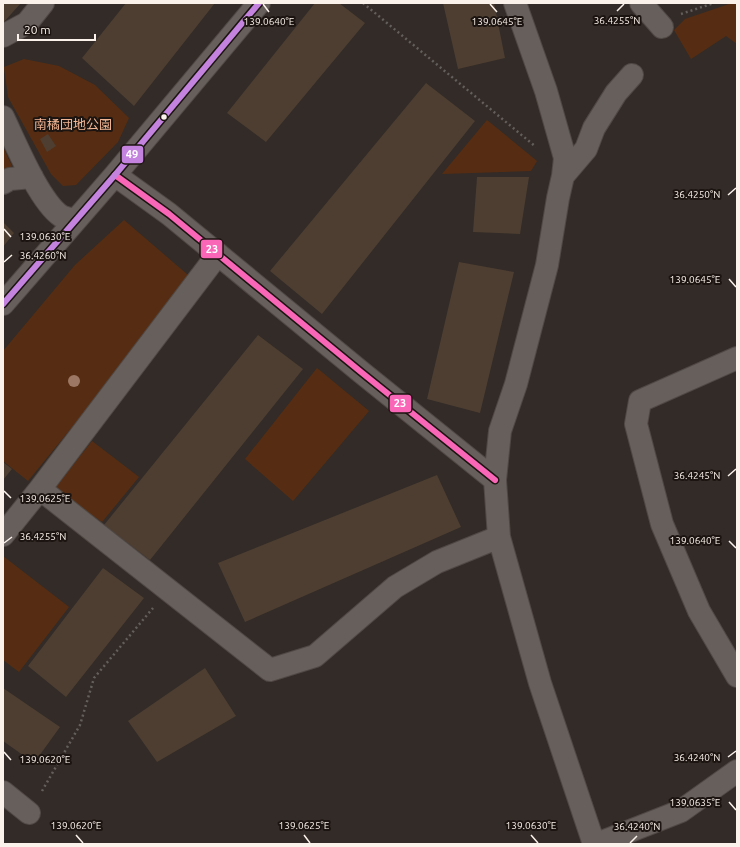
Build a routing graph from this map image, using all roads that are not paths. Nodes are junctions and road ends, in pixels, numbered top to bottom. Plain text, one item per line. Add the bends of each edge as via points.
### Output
1 (43, 3) edge
2 (259, 3) edge
3 (515, 3) edge
4 (641, 3) edge
5 (662, 27) dead end
6 (3, 36) edge
7 (632, 75) dead end
8 (3, 117) edge
9 (115, 175) junction
10 (563, 176) junction
11 (32, 177) junction
12 (3, 183) edge
13 (76, 220) junction
14 (218, 254) junction
15 (3, 304) edge
16 (737, 358) edge
17 (495, 480) junction
18 (40, 488) junction
19 (3, 535) edge
20 (500, 537) junction
21 (737, 676) edge
22 (737, 771) edge
23 (3, 792) edge
24 (29, 813) road end
25 (596, 844) edge

1 - 6 street via 27,22
2 - 9 street
3 - 10 street via 546,91 565,158
4 - 5 street
7 - 10 street via 616,93 594,128 586,148
8 - 11 street
9 - 13 street
9 - 14 street
10 - 17 street via 547,265 516,384 500,431
11 - 12 street via 10,179
11 - 13 street via 50,206 62,217
13 - 15 street
14 - 17 street
14 - 18 street
16 - 21 street via 640,401 636,424 662,524 699,611
17 - 20 street
18 - 19 street
18 - 20 street via 270,670 315,656 395,587 437,562
20 - 25 street via 540,683
22 - 25 street via 681,811
23 - 24 street

